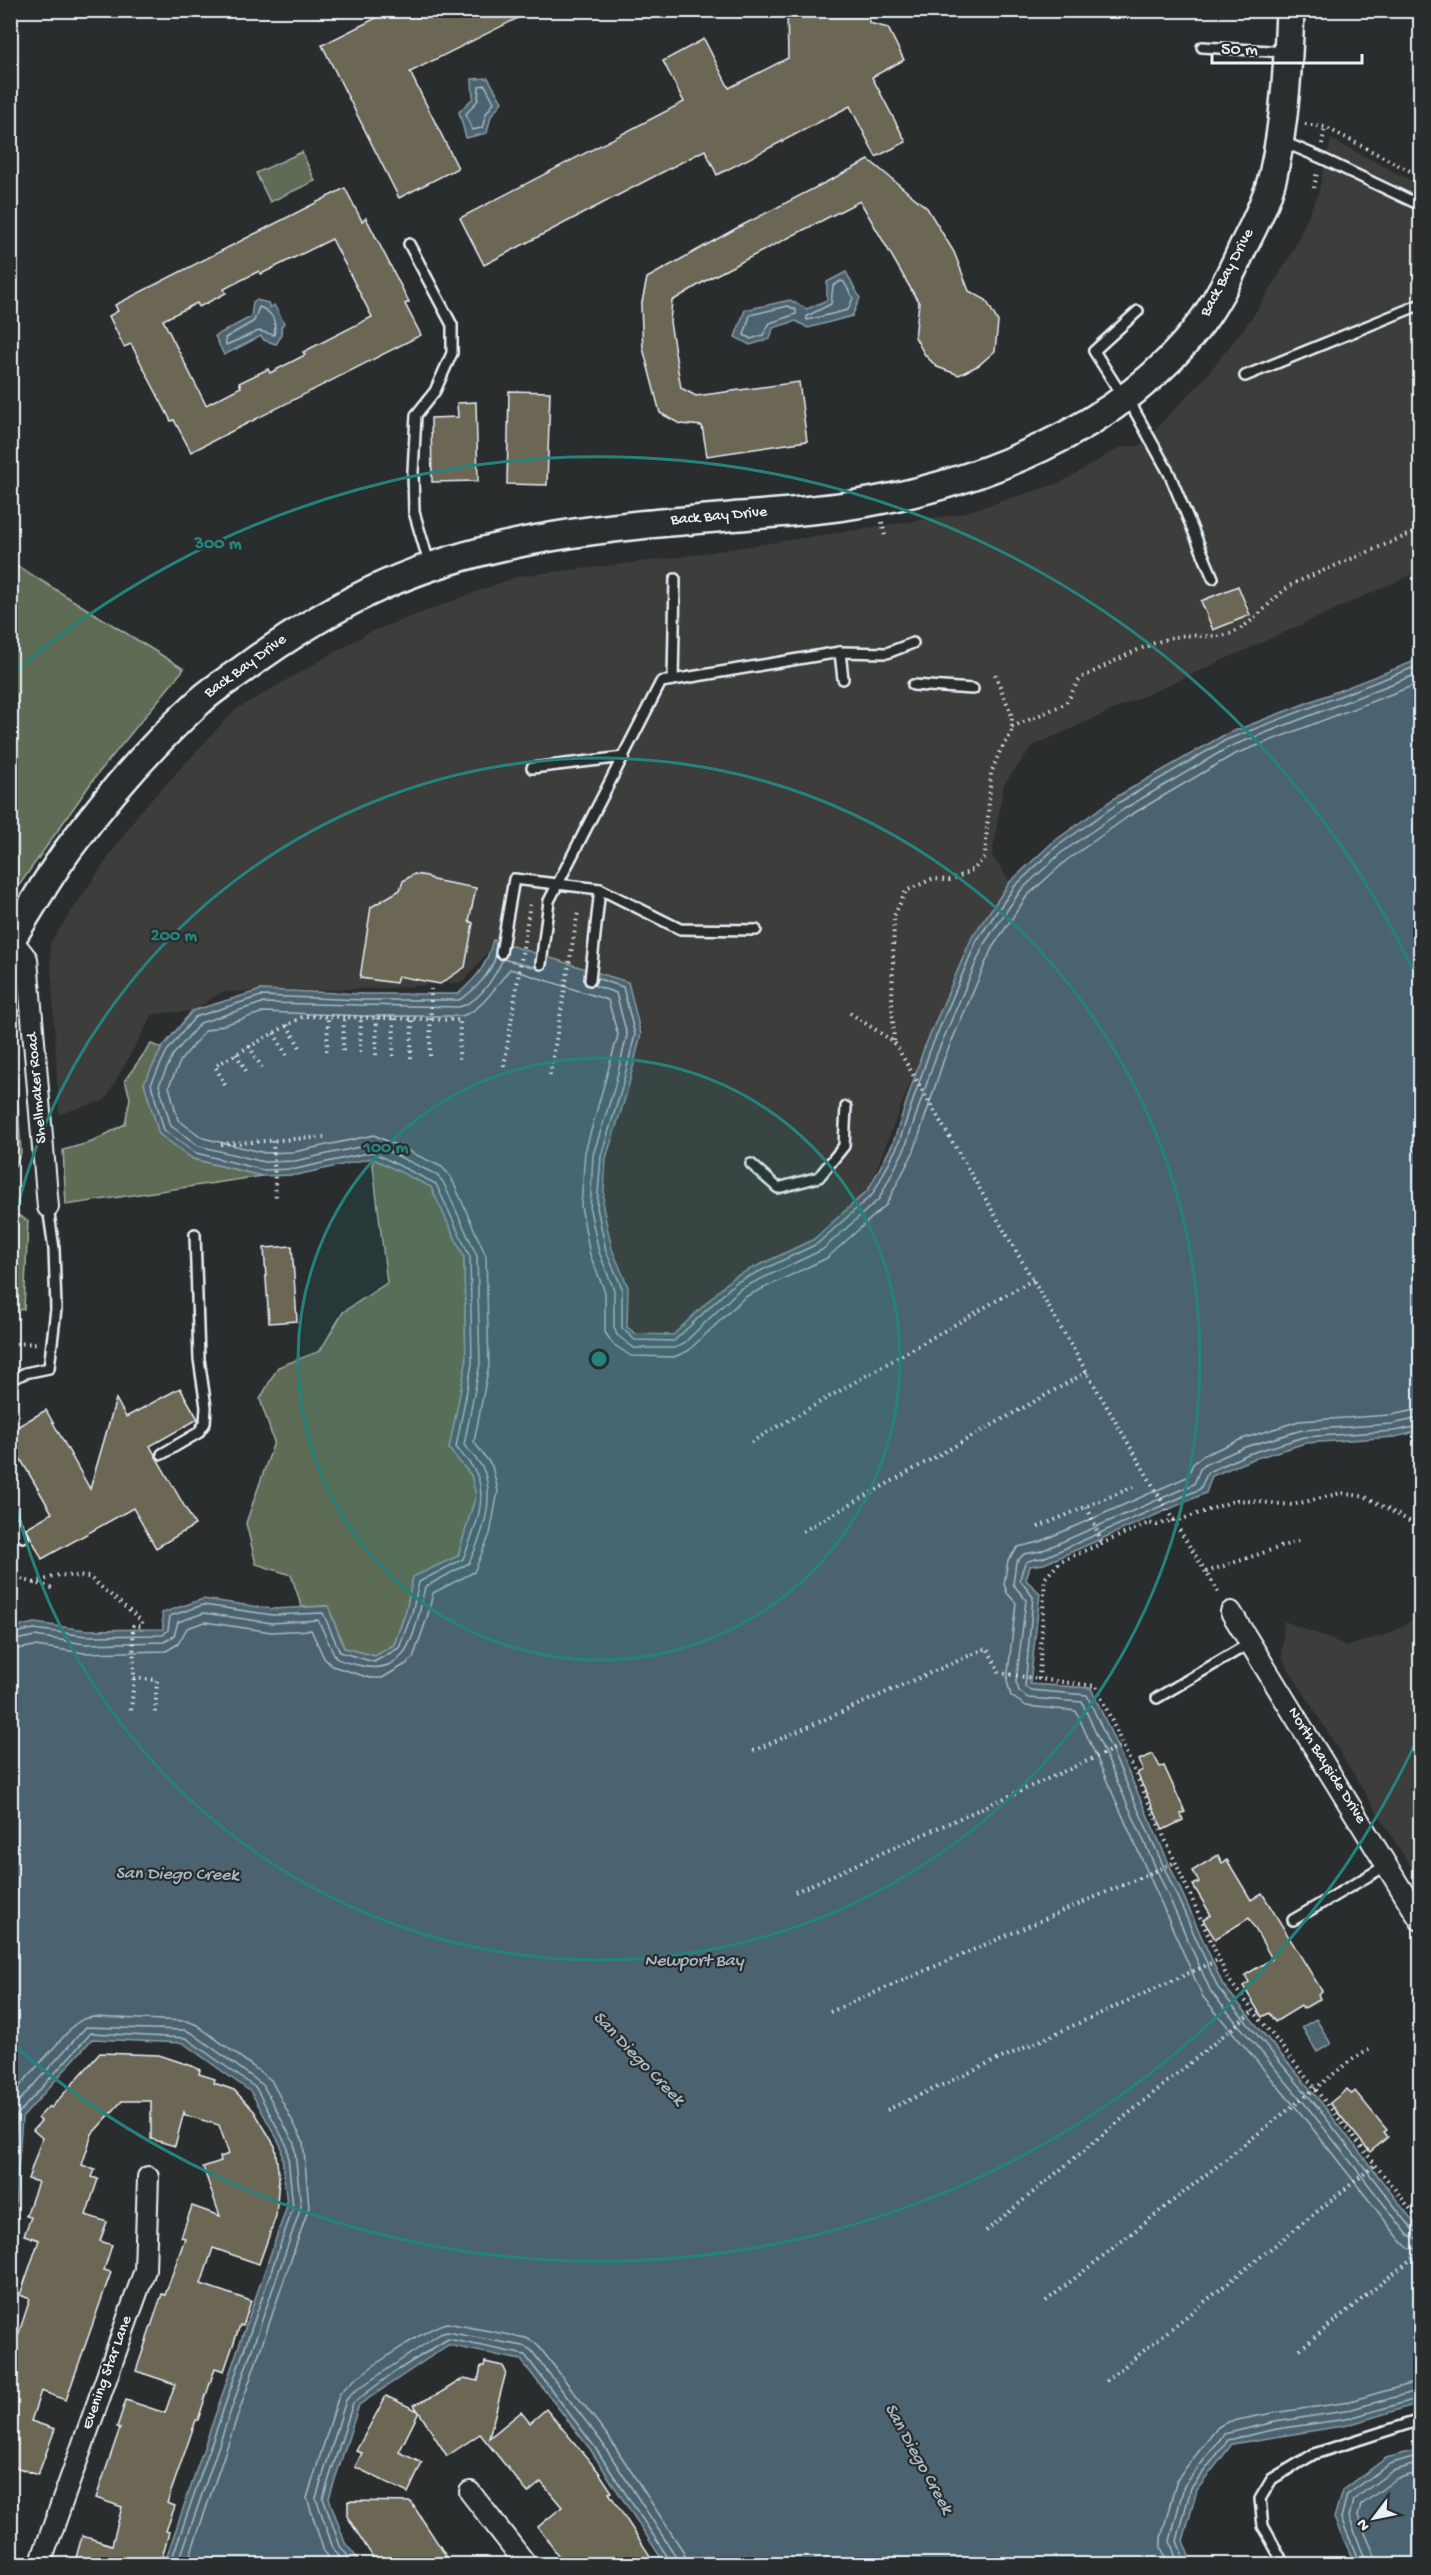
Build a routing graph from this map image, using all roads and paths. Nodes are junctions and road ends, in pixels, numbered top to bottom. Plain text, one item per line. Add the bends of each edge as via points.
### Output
1 (1290, 10) edge
2 (1202, 48) dead end
3 (1287, 52) junction
4 (1325, 127) dead end
5 (1279, 140) junction
6 (1420, 176) edge
7 (1420, 205) edge
8 (410, 244) dead end
9 (1419, 305) edge
10 (1138, 311) dead end
11 (1245, 376) dead end
12 (1125, 398) junction
13 (1420, 530) edge
14 (430, 568) junction
15 (1213, 578) dead end
16 (675, 579) dead end
17 (913, 643) dead end
18 (840, 652) junction
19 (995, 674) dead end
20 (843, 679) dead end
21 (673, 680) junction
22 (913, 685) dead end
23 (973, 689) dead end
24 (1012, 727) junction
25 (624, 757) junction
26 (532, 768) dead end
27 (557, 884) junction
28 (600, 889) junction
29 (530, 904) dead end
30 (578, 912) dead end
31 (756, 930) dead end
32 (11, 939) edge
33 (501, 953) dead end
34 (541, 964) dead end
35 (590, 980) dead end
36 (431, 989) dead end
37 (850, 1013) dead end
38 (328, 1017) junction
39 (344, 1017) junction
40 (361, 1017) junction
41 (377, 1018) junction
42 (394, 1018) junction
43 (412, 1019) junction
44 (430, 1019) junction
45 (287, 1025) junction
46 (274, 1033) junction
47 (894, 1042) junction
48 (249, 1047) junction
49 (301, 1049) dead end
50 (327, 1051) dead end
51 (343, 1051) dead end
52 (360, 1052) dead end
53 (236, 1054) junction
54 (376, 1054) dead end
55 (287, 1056) dead end
56 (393, 1056) dead end
57 (430, 1056) dead end
58 (411, 1058) dead end
59 (459, 1059) dead end
60 (504, 1066) dead end
61 (262, 1068) dead end
62 (248, 1074) dead end
63 (550, 1075) dead end
64 (225, 1085) dead end
65 (846, 1107) dead end
66 (324, 1137) dead end
67 (273, 1141) junction
68 (221, 1144) dead end
69 (751, 1164) dead end
70 (276, 1200) dead end
71 (48, 1207) joint
72 (195, 1234) dead end
73 (1034, 1280) junction
74 (52, 1343) junction
75 (10, 1344) edge
76 (1087, 1372) junction
77 (10, 1380) edge
78 (751, 1442) dead end
79 (162, 1454) dead end
80 (1133, 1487) dead end
81 (1087, 1507) junction
82 (10, 1515) edge
83 (1173, 1520) junction
84 (1038, 1527) dead end
85 (1420, 1527) edge
86 (803, 1531) dead end
87 (23, 1537) dead end
88 (1301, 1540) dead end
89 (1102, 1543) junction
90 (1206, 1572) junction
91 (10, 1576) edge
92 (34, 1583) junction
93 (56, 1589) dead end
94 (1231, 1612) joint
95 (1250, 1643) junction
96 (134, 1678) junction
97 (1039, 1679) junction
98 (1157, 1698) dead end
99 (131, 1712) dead end
100 (155, 1715) dead end
101 (1123, 1745) junction
102 (753, 1751) dead end
103 (1176, 1862) junction
104 (1387, 1865) junction
105 (795, 1892) dead end
106 (1293, 1920) dead end
107 (1420, 1920) edge
108 (1218, 1960) junction
109 (830, 2012) dead end
110 (1252, 2012) junction
111 (1372, 2048) dead end
112 (1316, 2089) junction
113 (887, 2110) dead end
114 (1376, 2165) junction
115 (148, 2177) dead end
116 (1420, 2221) edge
117 (986, 2231) dead end
118 (1420, 2252) edge
119 (1046, 2301) dead end
120 (1300, 2349) dead end
121 (1106, 2381) dead end
122 (1420, 2420) edge
123 (470, 2492) dead end
124 (40, 2565) edge
125 (526, 2565) edge
126 (1284, 2565) edge

1 - 3 street, Back Bay Drive
2 - 3 lane
3 - 5 street, Back Bay Drive
4 - 6 path
5 - 7 lane
5 - 12 street, Back Bay Drive via 1262,208 1228,280 1202,322 1179,349
8 - 14 lane via 452,325 452,353 435,392 416,415 414,512
9 - 11 lane
10 - 12 lane via 1094,351
12 - 14 street, Back Bay Drive via 1063,437 994,467 923,490 844,506 661,522 537,538 470,553
12 - 15 lane via 1169,472
13 - 24 path via 1294,583 1237,631 1220,636 1178,636 1083,677 1074,684 1071,698 1065,704
14 - 32 street, Back Bay Drive via 385,585 300,628 202,698 130,774 71,845
16 - 21 lane
17 - 18 lane via 887,653
18 - 20 lane
18 - 21 lane
19 - 24 path via 1012,716
21 - 25 lane via 661,682
22 - 23 lane
24 - 47 path via 991,773 985,857 962,875 950,880 932,879 906,891 894,916
25 - 26 lane
25 - 27 lane
27 - 28 lane
27 - 33 lane via 514,879
27 - 34 lane via 549,901
28 - 31 lane via 680,929
28 - 35 lane
29 - 60 path
30 - 63 path
32 - 71 street, Shellmaker Road via 27,959
36 - 44 path
37 - 47 path
38 - 39 path
38 - 45 path via 304,1016
38 - 50 path
39 - 40 path
39 - 51 path
40 - 41 path
40 - 52 path
41 - 42 path
41 - 54 path
42 - 43 path
42 - 56 path
43 - 44 path
43 - 58 path
44 - 57 path
44 - 59 path via 460,1020
45 - 46 path
45 - 49 path
46 - 48 path
46 - 55 path
47 - 73 path
48 - 53 path
48 - 61 path
53 - 62 path
53 - 64 path via 215,1066
65 - 69 lane via 844,1146 819,1177 778,1188
66 - 67 path
67 - 68 path
67 - 70 path
71 - 74 lane via 56,1309
72 - 79 lane via 205,1424 198,1433
73 - 76 path
73 - 78 path
74 - 75 path
74 - 77 lane via 49,1368
76 - 83 path
76 - 86 path
80 - 81 path
81 - 84 path
81 - 89 path
82 - 87 lane
83 - 85 path via 1237,1500 1292,1505 1341,1493 1366,1497
83 - 89 path via 1149,1523
83 - 90 path
88 - 90 path
89 - 97 path via 1061,1561 1045,1578
90 - 94 path
91 - 92 path
92 - 93 path
92 - 96 path via 58,1575 88,1577 142,1621 142,1626 133,1626
94 - 95 street, North Bayside Drive
95 - 98 lane
95 - 104 street, North Bayside Drive
96 - 99 path
96 - 100 path via 157,1680
97 - 101 path via 1096,1686
97 - 102 path via 1000,1673 987,1648
101 - 103 path
101 - 105 path
103 - 108 path
103 - 109 path
104 - 106 lane
104 - 107 street, North Bayside Drive
108 - 110 path
108 - 113 path
110 - 112 path
110 - 117 path
111 - 112 path
112 - 114 path
112 - 119 path
114 - 116 path
114 - 121 path
115 - 124 street, Evening Star Lane via 145,2270
118 - 120 path
122 - 126 lane via 1314,2454 1272,2480 1260,2499 1263,2526
123 - 125 street

